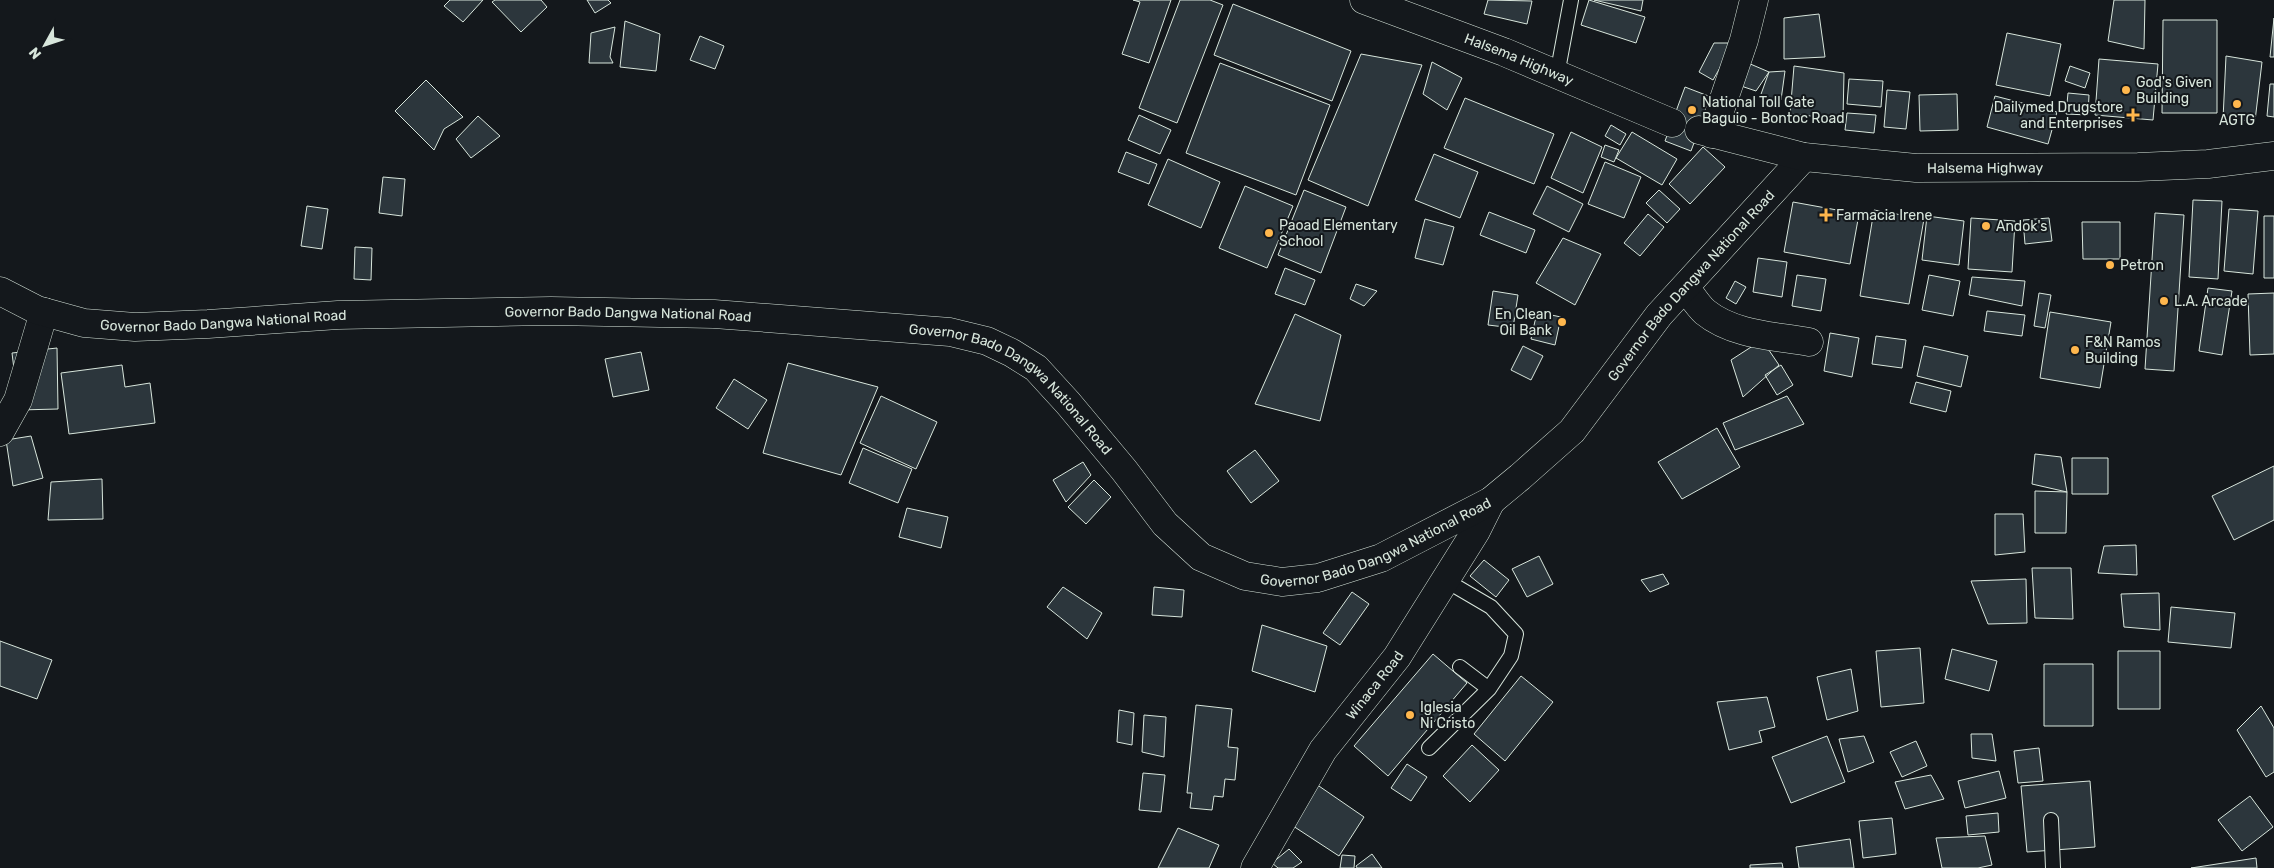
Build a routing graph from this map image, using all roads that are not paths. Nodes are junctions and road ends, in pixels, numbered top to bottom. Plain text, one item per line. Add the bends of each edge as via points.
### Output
1 (1364, 0) edge
2 (1571, 0) edge
3 (1754, 0) edge
4 (1557, 75) junction
5 (1672, 123) dead end
6 (2274, 156) edge
7 (1804, 157) junction
8 (1686, 288) junction
9 (0, 291) edge
10 (44, 312) junction
11 (1808, 342) dead end
12 (0, 432) edge
13 (1491, 501) junction
14 (1445, 580) junction
15 (1460, 667) dead end
16 (1488, 689) junction
17 (1430, 748) dead end
18 (2051, 820) dead end
19 (1255, 868) edge
20 (2054, 868) edge

1 - 4 main road, Halsema Highway
2 - 4 lane
3 - 7 main road, Halsema Highway via 1744,40 1705,132
4 - 5 main road, Halsema Highway
6 - 7 main road, Halsema Highway via 2208,164 2074,168 1916,168
7 - 8 main road, Governor Bado Dangwa National Road
8 - 11 main road via 1704,311 1720,323
8 - 13 main road, Governor Bado Dangwa National Road via 1659,315 1572,431
9 - 10 main road, Governor Bado Dangwa National Road
10 - 12 main road via 18,400
10 - 13 main road, Governor Bado Dangwa National Road via 84,323 135,327 338,315 551,311 714,314 950,332 987,341 1036,368 1118,462 1164,524 1201,557 1244,576 1282,582 1318,578 1381,558
13 - 14 main road, Winaca Road
14 - 16 lane via 1491,607 1516,634 1511,656
14 - 19 main road, Winaca Road via 1397,657 1323,750
15 - 16 lane
16 - 17 lane
18 - 20 lane

